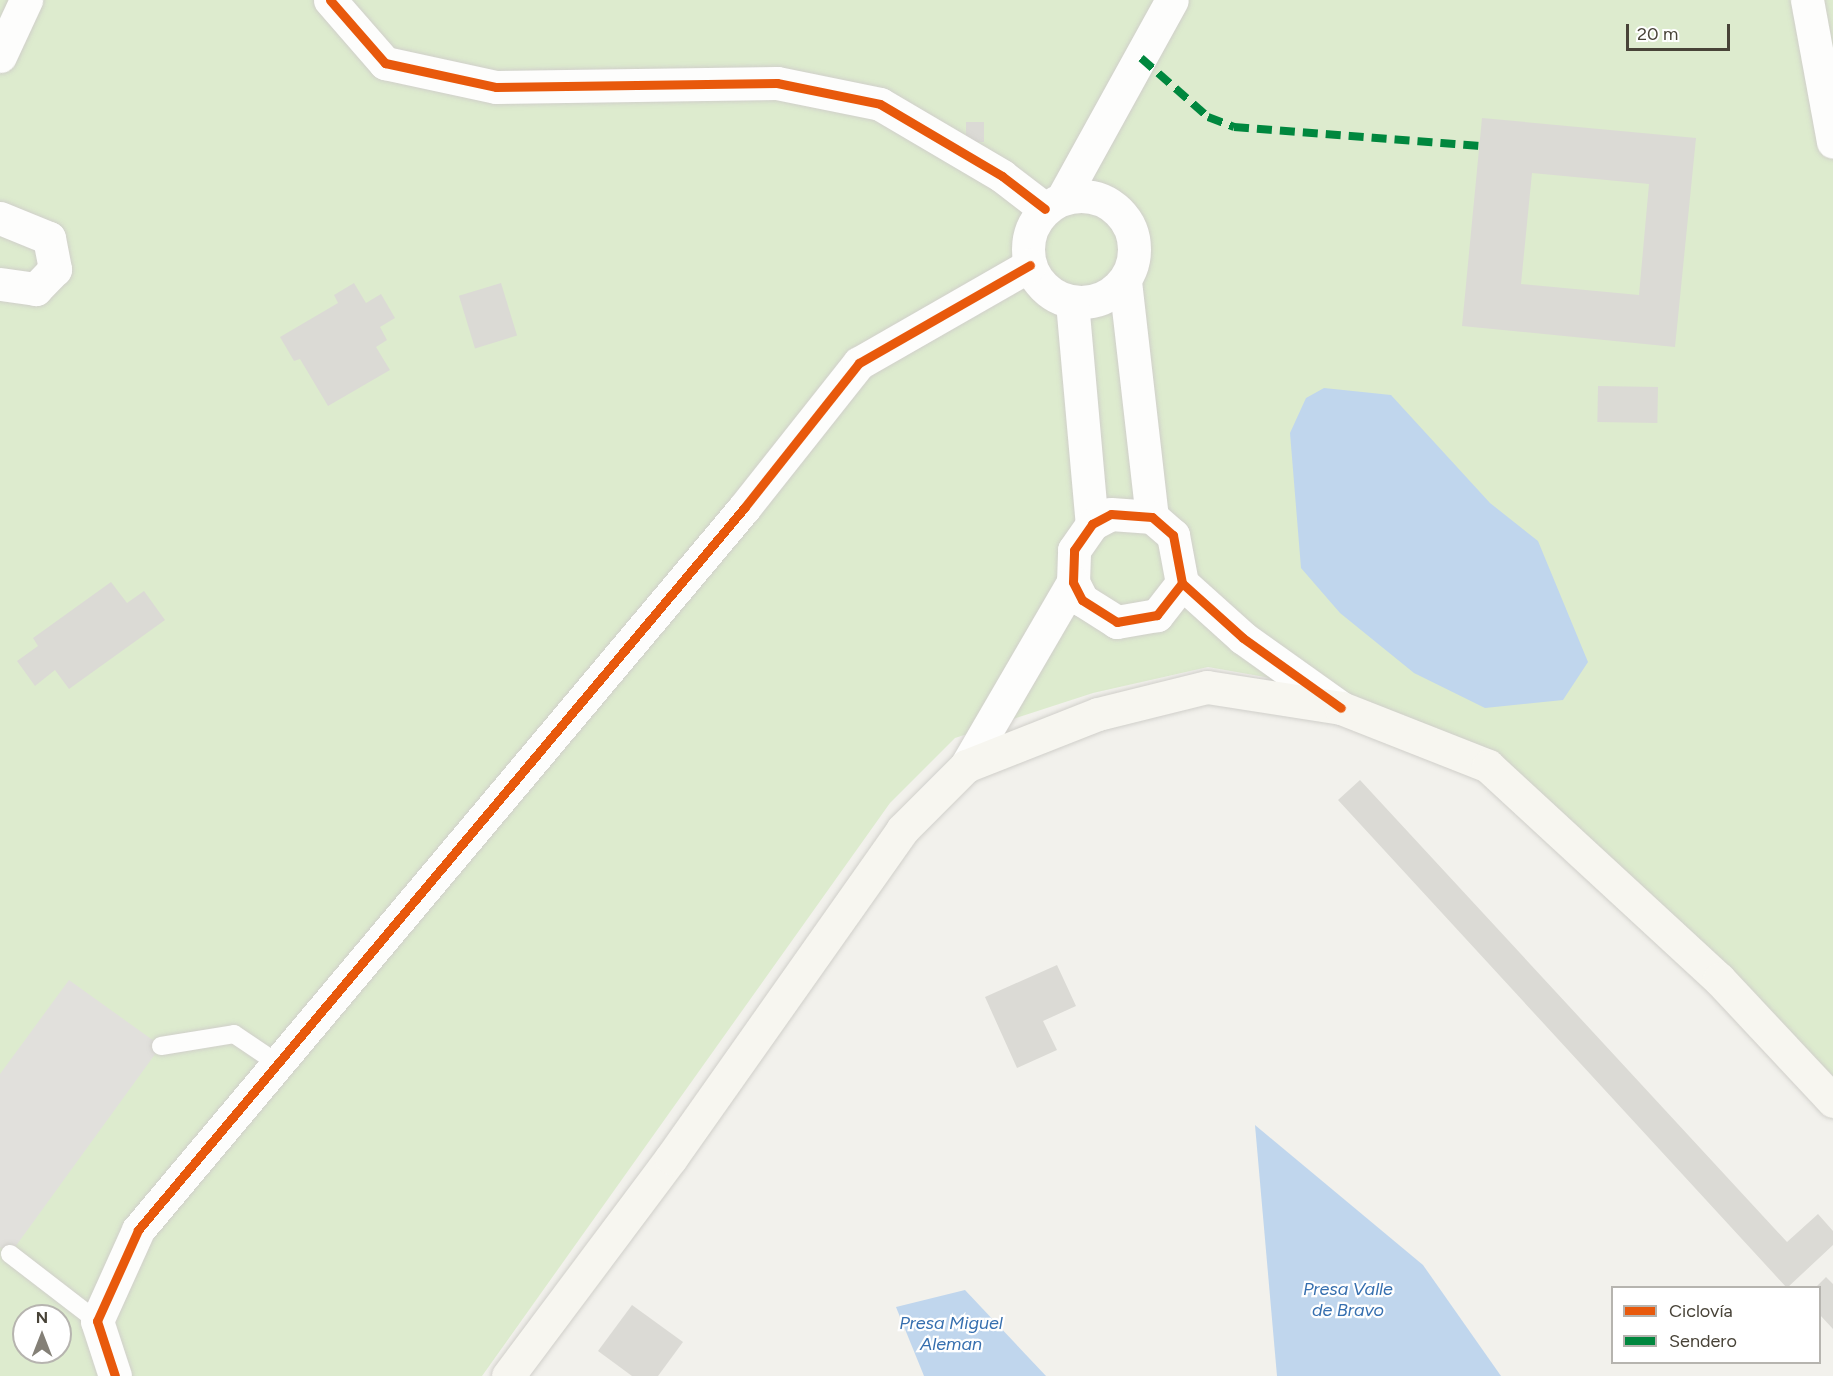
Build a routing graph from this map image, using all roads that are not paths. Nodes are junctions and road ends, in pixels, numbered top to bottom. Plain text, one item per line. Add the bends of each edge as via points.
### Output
1 (26, 0) edge
2 (330, 0) edge
3 (1172, 0) edge
4 (1807, 0) edge
5 (0, 56) edge
6 (1833, 142) edge
7 (1053, 204) junction
8 (0, 218) edge
9 (1030, 265) junction
10 (1125, 281) junction
11 (0, 284) edge
12 (1072, 302) junction
13 (1152, 517) junction
14 (1092, 524) junction
15 (1073, 582) junction
16 (1182, 583) junction
17 (1341, 708) junction
18 (966, 766) junction
19 (161, 1046) dead end
20 (279, 1065) junction
21 (1833, 1101) edge
22 (10, 1254) dead end
23 (97, 1320) junction
24 (115, 1376) edge
25 (508, 1376) edge

1 - 5 street
2 - 7 street via 385,63 496,87 777,83 880,104
3 - 7 street
4 - 6 street
7 - 9 street via 1028,245
7 - 10 street via 1085,196 1107,202 1124,217 1134,237 1134,260
8 - 11 street via 49,238 55,269 36,289
9 - 12 street via 1039,283
9 - 20 street via 859,363 744,508
10 - 12 street via 1110,294
10 - 13 street
12 - 14 street
13 - 14 street via 1111,514
13 - 16 street via 1173,536
14 - 15 street via 1074,550
15 - 16 street via 1097,615 1117,622 1157,615
15 - 18 street
16 - 17 street via 1243,638
17 - 18 main road via 1207,687 1098,714
17 - 21 main road via 1488,766 1719,979
18 - 25 main road via 902,830 671,1158
19 - 20 lane via 234,1034
20 - 23 street via 138,1230
22 - 23 lane
23 - 24 street

